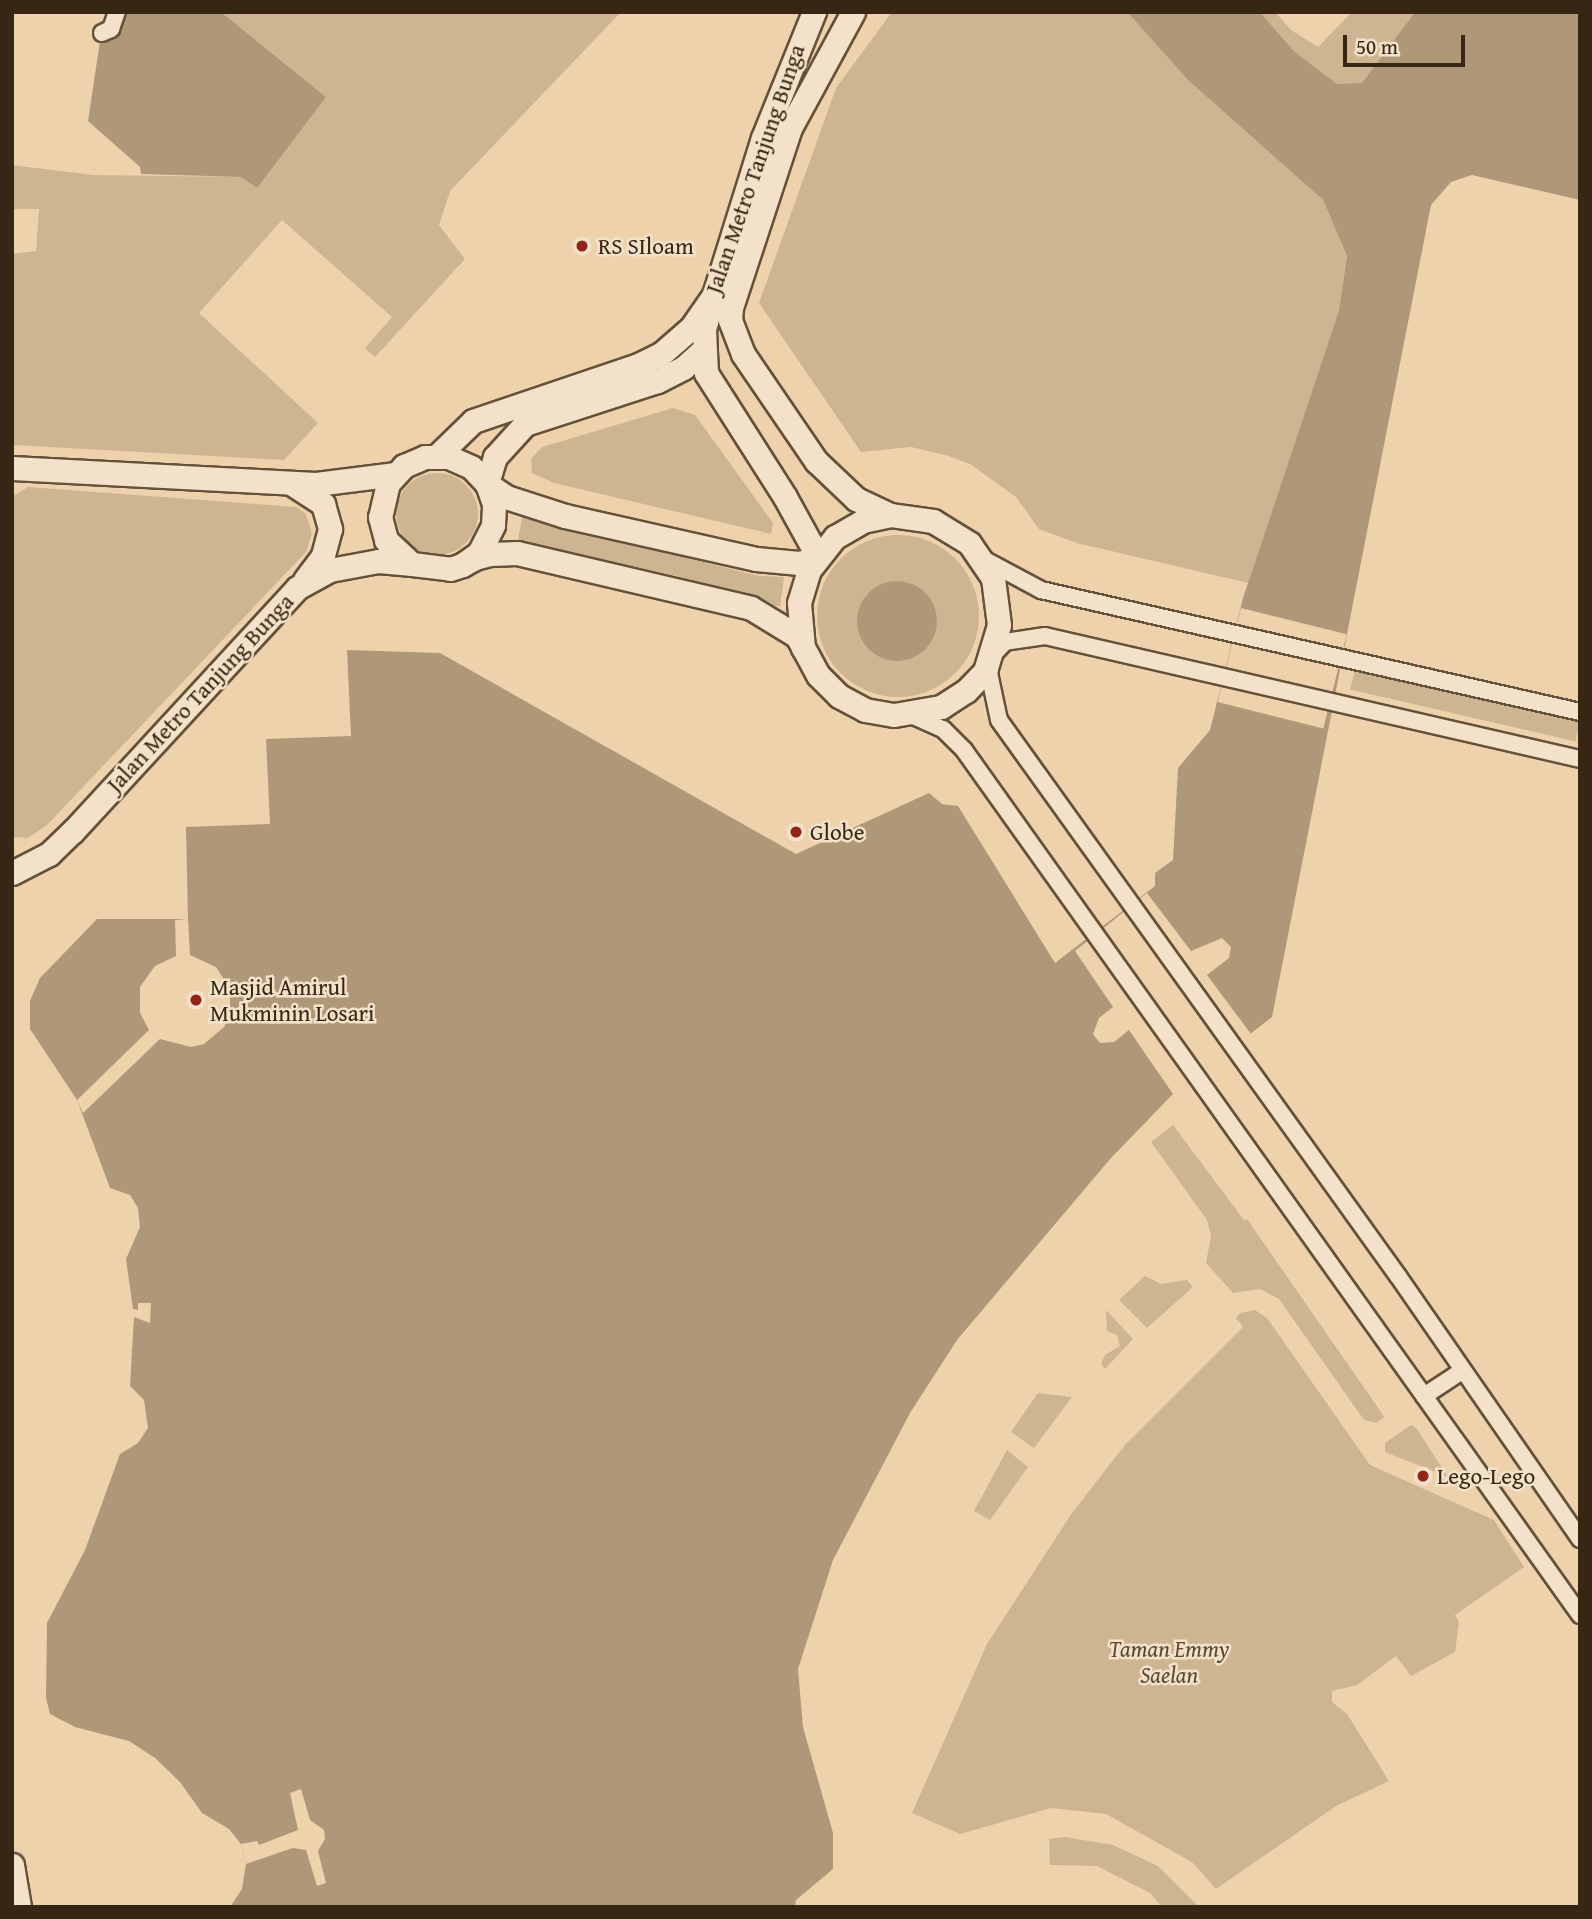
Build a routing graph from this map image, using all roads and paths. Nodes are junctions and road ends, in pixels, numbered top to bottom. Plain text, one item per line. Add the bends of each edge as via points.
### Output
1 (117, 12) edge
2 (814, 12) edge
3 (853, 12) edge
4 (102, 33) dead end
5 (713, 295) junction
6 (702, 351) junction
7 (437, 456) junction
8 (12, 468) edge
9 (395, 474) junction
10 (287, 483) junction
11 (487, 484) junction
12 (891, 515) junction
13 (979, 553) junction
14 (815, 559) junction
15 (412, 564) junction
16 (461, 565) junction
17 (298, 588) junction
18 (803, 648) junction
19 (992, 656) junction
20 (1580, 712) edge
21 (911, 715) junction
22 (1580, 759) edge
23 (12, 873) edge
24 (1462, 1371) junction
25 (1424, 1396) junction
26 (1580, 1539) edge
27 (1580, 1615) edge
28 (12, 1865) edge
29 (19, 1907) edge

1 - 4 street via 111,29
2 - 5 main road, Jalan Metro Tanjung Bunga via 763,138
3 - 12 main road, Jalan Metro Tanjung Bunga via 790,128 730,320 743,354 816,461 856,499
5 - 6 main road
5 - 7 main road, Jalan Metro Tanjung Bunga via 691,328 661,354 473,421
6 - 11 main road via 683,368 657,381 525,424 500,449
6 - 14 main road via 715,392 785,497
7 - 9 main road via 404,466
7 - 11 main road via 471,467
8 - 10 main road
9 - 10 main road
9 - 15 main road via 383,494 380,517 386,540
10 - 17 main road via 317,498 330,529 323,556
11 - 14 main road via 526,505 592,522 756,559 799,563
11 - 16 main road via 494,504 494,525 479,553
12 - 13 main road via 939,524
12 - 14 main road via 849,528
13 - 19 main road via 993,578 1000,609
13 - 20 street via 995,568 1041,590
14 - 18 main road via 799,603
15 - 16 main road via 437,570
15 - 17 main road, Jalan Metro Tanjung Bunga via 378,561 330,570
16 - 18 main road via 490,554 517,553 730,602 789,628
17 - 23 main road, Jalan Metro Tanjung Bunga via 73,831 49,854
18 - 21 main road via 818,675 845,700 880,714
19 - 21 main road via 966,691 941,707
19 - 22 street via 1004,642 1045,636
19 - 24 street via 989,690 999,720
21 - 25 street via 943,729 964,750
24 - 25 street
24 - 26 street
25 - 27 street
28 - 29 main road

